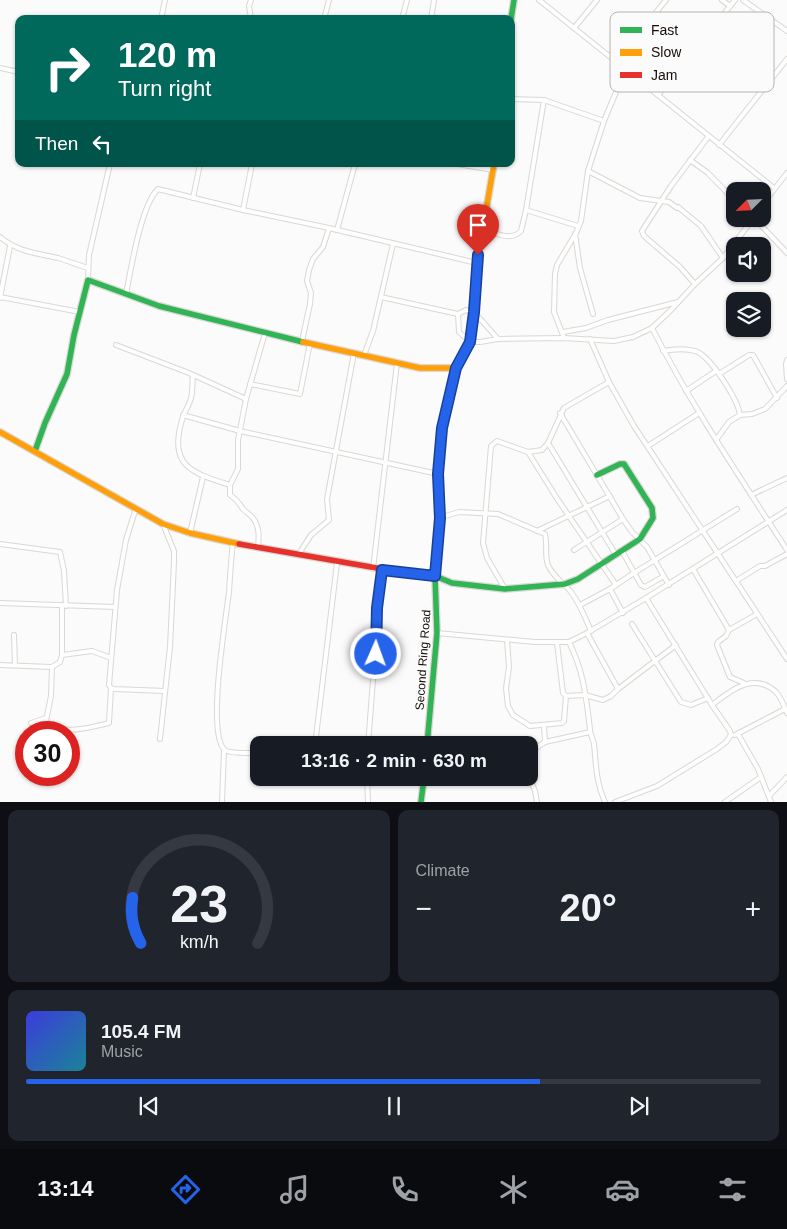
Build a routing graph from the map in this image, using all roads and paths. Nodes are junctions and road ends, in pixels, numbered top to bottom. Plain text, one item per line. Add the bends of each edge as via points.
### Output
1 (165, 0) edge
2 (251, 0) edge
3 (329, 0) edge
4 (406, 0) edge
5 (434, 0) edge
6 (514, 0) edge
7 (539, 0) edge
8 (597, 0) edge
9 (666, 0) edge
10 (722, 0) edge
11 (735, 0) edge
12 (743, 0) edge
13 (730, 6) junction
14 (656, 12) edge
15 (725, 12) edge
16 (760, 12) edge
17 (162, 15) edge
18 (250, 15) edge
19 (325, 15) edge
20 (403, 15) edge
21 (432, 15) edge
22 (512, 15) edge
23 (774, 22) edge
24 (574, 28) junction
25 (787, 31) edge
26 (610, 56) edge
27 (787, 59) edge
28 (0, 68) edge
29 (15, 71) edge
30 (774, 76) edge
31 (616, 92) edge
32 (654, 92) edge
33 (660, 92) edge
34 (761, 92) edge
35 (658, 95) junction
36 (515, 99) edge
37 (544, 100) junction
38 (604, 121) junction
39 (708, 137) junction
40 (719, 146) junction
41 (690, 160) junction
42 (109, 167) edge
43 (199, 167) edge
44 (251, 167) edge
45 (354, 167) edge
46 (494, 167) edge
47 (588, 170) junction
48 (787, 173) edge
49 (774, 188) junction
50 (726, 192) edge
51 (771, 192) edge
52 (193, 198) junction
53 (660, 202) junction
54 (243, 210) junction
55 (526, 210) junction
56 (578, 226) junction
57 (483, 227) junction
58 (329, 228) junction
59 (746, 228) edge
60 (762, 228) edge
61 (337, 230) junction
62 (575, 234) junction
63 (0, 237) edge
64 (393, 244) junction
65 (10, 246) junction
66 (787, 252) edge
67 (723, 258) junction
68 (477, 263) junction
69 (88, 268) junction
70 (88, 280) junction
71 (695, 284) junction
72 (126, 294) junction
73 (0, 297) edge
74 (381, 298) junction
75 (678, 302) junction
76 (80, 312) junction
77 (474, 312) junction
78 (458, 314) junction
79 (593, 314) dead end
80 (652, 328) junction
81 (562, 332) junction
82 (265, 333) junction
83 (564, 338) junction
84 (498, 339) junction
85 (590, 339) junction
86 (302, 341) junction
87 (470, 342) junction
88 (310, 343) junction
89 (116, 345) dead end
90 (663, 351) junction
91 (354, 353) junction
92 (364, 354) junction
93 (787, 360) edge
94 (397, 363) junction
95 (456, 368) junction
96 (717, 373) junction
97 (193, 375) junction
98 (787, 379) edge
99 (609, 382) junction
100 (250, 384) junction
101 (787, 386) edge
102 (686, 391) junction
103 (777, 398) junction
104 (246, 399) junction
105 (699, 412) junction
106 (560, 413) junction
107 (184, 415) junction
108 (740, 415) junction
109 (240, 431) junction
110 (0, 432) edge
111 (716, 440) junction
112 (548, 443) junction
113 (648, 446) junction
114 (35, 451) junction
115 (528, 452) junction
116 (335, 453) junction
117 (385, 464) junction
118 (438, 474) junction
119 (597, 475) junction
120 (203, 477) junction
121 (787, 478) edge
122 (230, 485) junction
123 (751, 495) junction
124 (610, 496) junction
125 (136, 508) junction
126 (587, 508) junction
127 (737, 509) dead end
128 (787, 510) edge
129 (484, 513) junction
130 (569, 517) junction
131 (440, 518) junction
132 (623, 519) junction
133 (768, 522) junction
134 (164, 524) junction
135 (537, 530) junction
136 (704, 530) junction
137 (602, 532) junction
138 (190, 534) junction
139 (640, 539) junction
140 (586, 542) junction
141 (233, 543) junction
142 (0, 544) edge
143 (258, 548) junction
144 (574, 550) dead end
145 (787, 550) edge
146 (619, 553) junction
147 (719, 553) junction
148 (298, 555) junction
149 (654, 560) junction
150 (337, 563) junction
151 (602, 564) junction
152 (373, 569) junction
153 (693, 569) junction
154 (382, 570) junction
155 (634, 573) junction
156 (435, 576) junction
157 (664, 576) junction
158 (736, 581) junction
159 (564, 584) junction
160 (616, 585) junction
161 (669, 585) junction
162 (505, 589) junction
163 (610, 590) junction
164 (646, 598) junction
165 (0, 602) edge
166 (580, 605) junction
167 (64, 606) junction
168 (115, 607) junction
169 (622, 613) junction
170 (757, 614) junction
171 (632, 624) dead end
172 (729, 630) junction
173 (437, 632) junction
174 (589, 632) junction
175 (14, 635) dead end
176 (507, 640) junction
177 (569, 642) junction
178 (557, 644) junction
179 (676, 645) junction
180 (62, 655) junction
181 (112, 658) junction
182 (787, 659) edge
183 (655, 660) junction
184 (0, 665) edge
185 (15, 665) junction
186 (52, 667) junction
187 (744, 684) junction
188 (111, 688) junction
189 (618, 689) junction
190 (165, 691) junction
191 (585, 695) junction
192 (566, 696) junction
193 (708, 698) junction
194 (712, 705) junction
195 (786, 711) edge
196 (46, 718) junction
197 (37, 721) edge
198 (544, 726) junction
199 (590, 732) junction
200 (738, 734) junction
201 (730, 735) junction
202 (316, 736) edge
203 (369, 736) edge
204 (428, 736) edge
205 (160, 739) dead end
206 (545, 742) junction
207 (538, 747) edge
208 (224, 750) junction
209 (250, 753) edge
210 (761, 777) junction
211 (787, 777) edge
212 (367, 786) edge
213 (423, 786) edge
214 (533, 786) edge
215 (769, 796) junction
216 (222, 802) edge
217 (368, 802) edge
218 (421, 802) edge
219 (537, 802) edge
220 (605, 802) edge
221 (615, 802) edge
222 (725, 802) edge
223 (771, 802) edge

1 - 17 street
2 - 18 street
3 - 19 street
4 - 20 street
5 - 21 street
6 - 22 street
7 - 24 street
8 - 24 street
9 - 14 street
10 - 13 street
11 - 13 street
12 - 16 street
13 - 15 street
23 - 25 street
24 - 26 street
27 - 30 street
28 - 29 street
31 - 38 street
32 - 35 street
33 - 35 street
34 - 40 street
35 - 39 street
36 - 37 street
37 - 38 street
37 - 55 street
38 - 47 street
39 - 40 street
39 - 41 street
40 - 49 street
41 - 50 street
41 - 53 street
42 - 69 street
43 - 52 street
44 - 54 street
45 - 61 street
46 - 57 street, Second Ring Road
47 - 53 street via 640,198
47 - 56 street
48 - 49 street
49 - 51 street
52 - 54 street
52 - 72 street via 162,189 156,191 138,236
53 - 67 street via 678,207 701,226
53 - 71 street via 642,233
54 - 58 street
55 - 56 street
55 - 57 street via 521,231 514,236 500,235
56 - 62 street
57 - 68 street, Second Ring Road
58 - 61 street
58 - 86 street via 323,247 309,270 310,304
59 - 67 street
60 - 66 street
61 - 64 street
62 - 79 street via 580,268
62 - 81 street via 557,265 553,282 555,319
63 - 65 street
64 - 68 street
64 - 74 street
65 - 69 street
65 - 73 street
67 - 71 street
68 - 77 street, Second Ring Road
69 - 70 street
70 - 72 street
70 - 76 street
71 - 75 street
72 - 82 street via 159,306
73 - 76 street
74 - 78 street
74 - 92 street
75 - 80 street
75 - 81 street
76 - 114 street via 67,374
77 - 78 street via 466,310
77 - 84 street
77 - 87 street, Second Ring Road
78 - 87 street via 459,332
80 - 85 street via 614,341
80 - 90 street
81 - 83 street
82 - 86 street
82 - 100 street
83 - 84 street
83 - 85 street
84 - 87 street
85 - 99 street
86 - 88 street
87 - 95 street, Second Ring Road
88 - 91 street
88 - 100 street via 300,394
89 - 97 street
90 - 96 street via 695,351 705,356
90 - 102 street
91 - 92 street
91 - 116 street
92 - 94 street
93 - 98 street
94 - 95 street via 420,368
94 - 117 street
95 - 118 street, Second Ring Road via 442,428
96 - 102 street
96 - 103 street via 749,355 753,356
96 - 108 street
97 - 104 street
97 - 107 street via 192,398
99 - 106 street
99 - 113 street
100 - 104 street
101 - 103 street
102 - 105 street
103 - 108 street via 759,412
104 - 109 street
105 - 111 street
105 - 113 street
106 - 112 street
106 - 119 street
107 - 109 street
107 - 120 street via 178,451 186,466
108 - 111 street via 729,422
109 - 116 street
109 - 122 street via 238,469
110 - 114 street
111 - 123 street
112 - 115 street via 538,451
112 - 126 street
113 - 136 street
114 - 125 street
115 - 129 street via 497,442 491,446
115 - 130 street
116 - 117 street
116 - 148 street via 327,498 329,520 311,536
117 - 118 street
117 - 152 street
118 - 131 street, Second Ring Road
119 - 124 street
119 - 139 street via 620,464 626,466 652,508 653,518
120 - 122 street
120 - 138 street
121 - 123 street
122 - 143 street via 230,495 240,502 257,527
123 - 133 street
124 - 126 street
124 - 132 street
125 - 134 street
125 - 168 street via 126,540
126 - 130 street
126 - 137 street
127 - 136 street
128 - 133 street
129 - 131 street via 459,512
129 - 135 street via 504,516
129 - 162 street via 483,549
130 - 135 street
130 - 140 street
131 - 156 street, Second Ring Road
132 - 137 street
132 - 139 street
133 - 145 street
133 - 147 street
134 - 138 street
134 - 190 street via 174,551
135 - 159 street via 546,534 545,554 549,567
136 - 147 street
136 - 149 street
137 - 140 street
137 - 146 street
138 - 141 street
139 - 146 street
139 - 149 street
140 - 144 street
140 - 151 street
141 - 143 street
141 - 208 street via 218,681 217,728
142 - 167 street via 60,552 64,571
143 - 148 street
145 - 158 street
146 - 151 street
146 - 155 street
147 - 153 street
147 - 158 street
148 - 150 street
149 - 155 street
149 - 157 street
150 - 152 street
150 - 202 street
151 - 159 street
151 - 160 street
152 - 154 street
153 - 161 street
153 - 172 street
154 - 156 street
154 - 203 street
155 - 157 street via 644,586
155 - 160 street
156 - 162 street via 452,583
156 - 173 street, Second Ring Road
157 - 161 street
158 - 170 street
159 - 162 street
159 - 166 street
160 - 163 street
161 - 164 street
163 - 166 street
163 - 169 street
164 - 169 street
164 - 179 street
165 - 167 street
166 - 174 street
167 - 168 street
167 - 180 street
168 - 181 street
169 - 174 street
170 - 172 street
170 - 182 street
171 - 183 street
172 - 187 street via 717,645 730,678
173 - 176 street
173 - 204 street, Second Ring Road
174 - 177 street
174 - 189 street
175 - 185 street
176 - 178 street
176 - 198 street via 508,706 513,714 530,726
177 - 178 street
177 - 191 street via 578,660
178 - 192 street
179 - 183 street
179 - 193 street
180 - 181 street via 92,651
180 - 186 street via 60,662
181 - 188 street
183 - 189 street
183 - 193 street via 681,702 691,705
184 - 185 street
185 - 186 street
186 - 196 street
187 - 194 street
187 - 195 street via 752,682 770,688 777,693
188 - 190 street
188 - 196 street via 109,723 78,730 61,729 48,724
189 - 191 street via 603,700
190 - 205 street
191 - 192 street
191 - 199 street
192 - 198 street via 564,721
193 - 194 street
194 - 201 street
195 - 200 street
196 - 197 street
198 - 206 street
199 - 206 street
199 - 220 street via 598,785
200 - 201 street
200 - 210 street
201 - 221 street via 717,749 657,786
206 - 207 street
208 - 209 street
208 - 216 street
210 - 215 street
210 - 222 street
211 - 215 street
212 - 217 street
213 - 218 street
214 - 219 street
215 - 223 street

